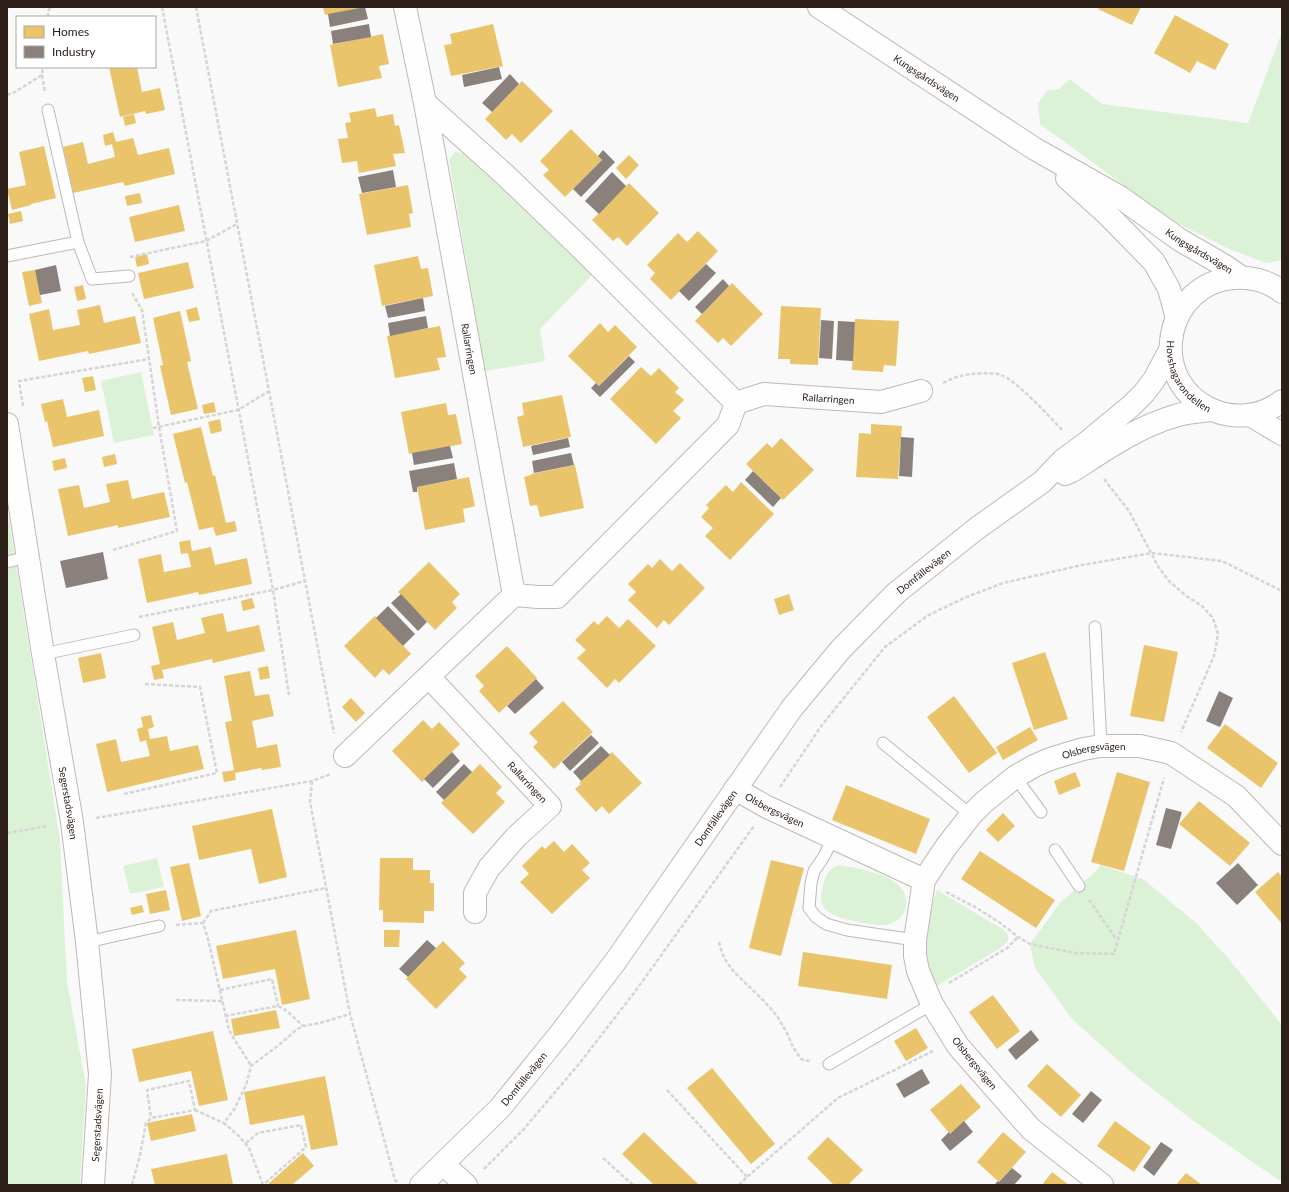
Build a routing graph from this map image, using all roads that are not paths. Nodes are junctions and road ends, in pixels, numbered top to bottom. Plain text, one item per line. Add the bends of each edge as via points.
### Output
1 (405, 7) edge
2 (818, 7) edge
3 (425, 103) junction
4 (48, 110) dead end
5 (1035, 149) junction
6 (78, 242) junction
7 (7, 256) edge
8 (129, 276) road end
9 (1241, 277) junction
10 (1277, 284) edge
11 (1176, 318) junction
12 (1170, 350) junction
13 (921, 391) road end
14 (1282, 401) edge
15 (736, 403) junction
16 (1211, 410) junction
17 (1250, 415) junction
18 (15, 418) edge
19 (1282, 434) edge
20 (1042, 482) junction
21 (17, 560) edge
22 (514, 595) junction
23 (1095, 627) dead end
24 (134, 635) dead end
25 (43, 654) junction
26 (429, 677) junction
27 (883, 743) dead end
28 (1100, 746) junction
29 (337, 762) road end
30 (1016, 777) junction
31 (735, 790) junction
32 (1041, 812) dead end
33 (971, 815) junction
34 (834, 837) junction
35 (1282, 844) edge
36 (1055, 850) dead end
37 (924, 880) junction
38 (1079, 886) road end
39 (475, 912) dead end
40 (159, 926) road end
41 (915, 940) junction
42 (87, 942) junction
43 (930, 1000) junction
44 (829, 1064) road end
45 (443, 1164) junction
46 (472, 1180) edge
47 (94, 1185) edge
48 (422, 1185) edge
49 (1102, 1185) edge

1 - 3 street, Rallarringen
2 - 5 street, Kungsgårdsvägen
3 - 15 street via 582,249
3 - 22 street, Rallarringen
4 - 6 lane
5 - 9 street, Kungsgårdsvägen via 1120,197 1180,240
5 - 11 street, Kungsgårdsvägen via 1106,213 1154,262 1169,289
6 - 7 lane
6 - 8 lane via 92,278
9 - 10 street, Hovshagarondellen
9 - 11 street, Hovshagarondellen via 1228,278 1203,288 1192,296
11 - 12 street, Hovshagarondellen
12 - 16 street, Hovshagarondellen via 1175,372 1182,385 1190,395
12 - 20 street, Domfällevägen via 1144,393 1063,460
13 - 15 street, Rallarringen via 881,402 764,394
14 - 17 street, Hovshagarondellen
15 - 22 street via 728,425 556,597
16 - 17 street, Hovshagarondellen via 1231,416
16 - 20 street, Domfällevägen via 1176,415 1153,423 1072,471
17 - 19 street
18 - 21 street, Segerstadsvägen
20 - 31 street, Domfällevägen via 976,529 896,593 841,648 792,708
21 - 25 street, Segerstadsvägen
22 - 26 street
23 - 28 lane
24 - 25 lane
25 - 42 street, Segerstadsvägen via 72,822
26 - 29 street
26 - 39 street, Rallarringen via 550,806 516,837 489,868 475,893
27 - 33 lane
28 - 30 street, Olsbergsvägen via 1050,759
28 - 35 street, Olsbergsvägen via 1140,746 1171,753 1236,796
30 - 32 lane
30 - 33 street, Olsbergsvägen
31 - 34 street, Olsbergsvägen
31 - 45 street, Domfällevägen via 615,962 560,1034 500,1108
33 - 37 street, Olsbergsvägen
34 - 37 street, Olsbergsvägen
34 - 41 lane via 814,871 811,883 809,908 816,918 847,930
36 - 38 lane
37 - 41 street, Olsbergsvägen
40 - 42 lane
41 - 43 street, Olsbergsvägen via 918,971
42 - 47 street, Segerstadsvägen via 100,1074
43 - 44 lane
43 - 49 street, Olsbergsvägen via 958,1046 1031,1129
45 - 46 street
45 - 48 street, Domfällevägen

